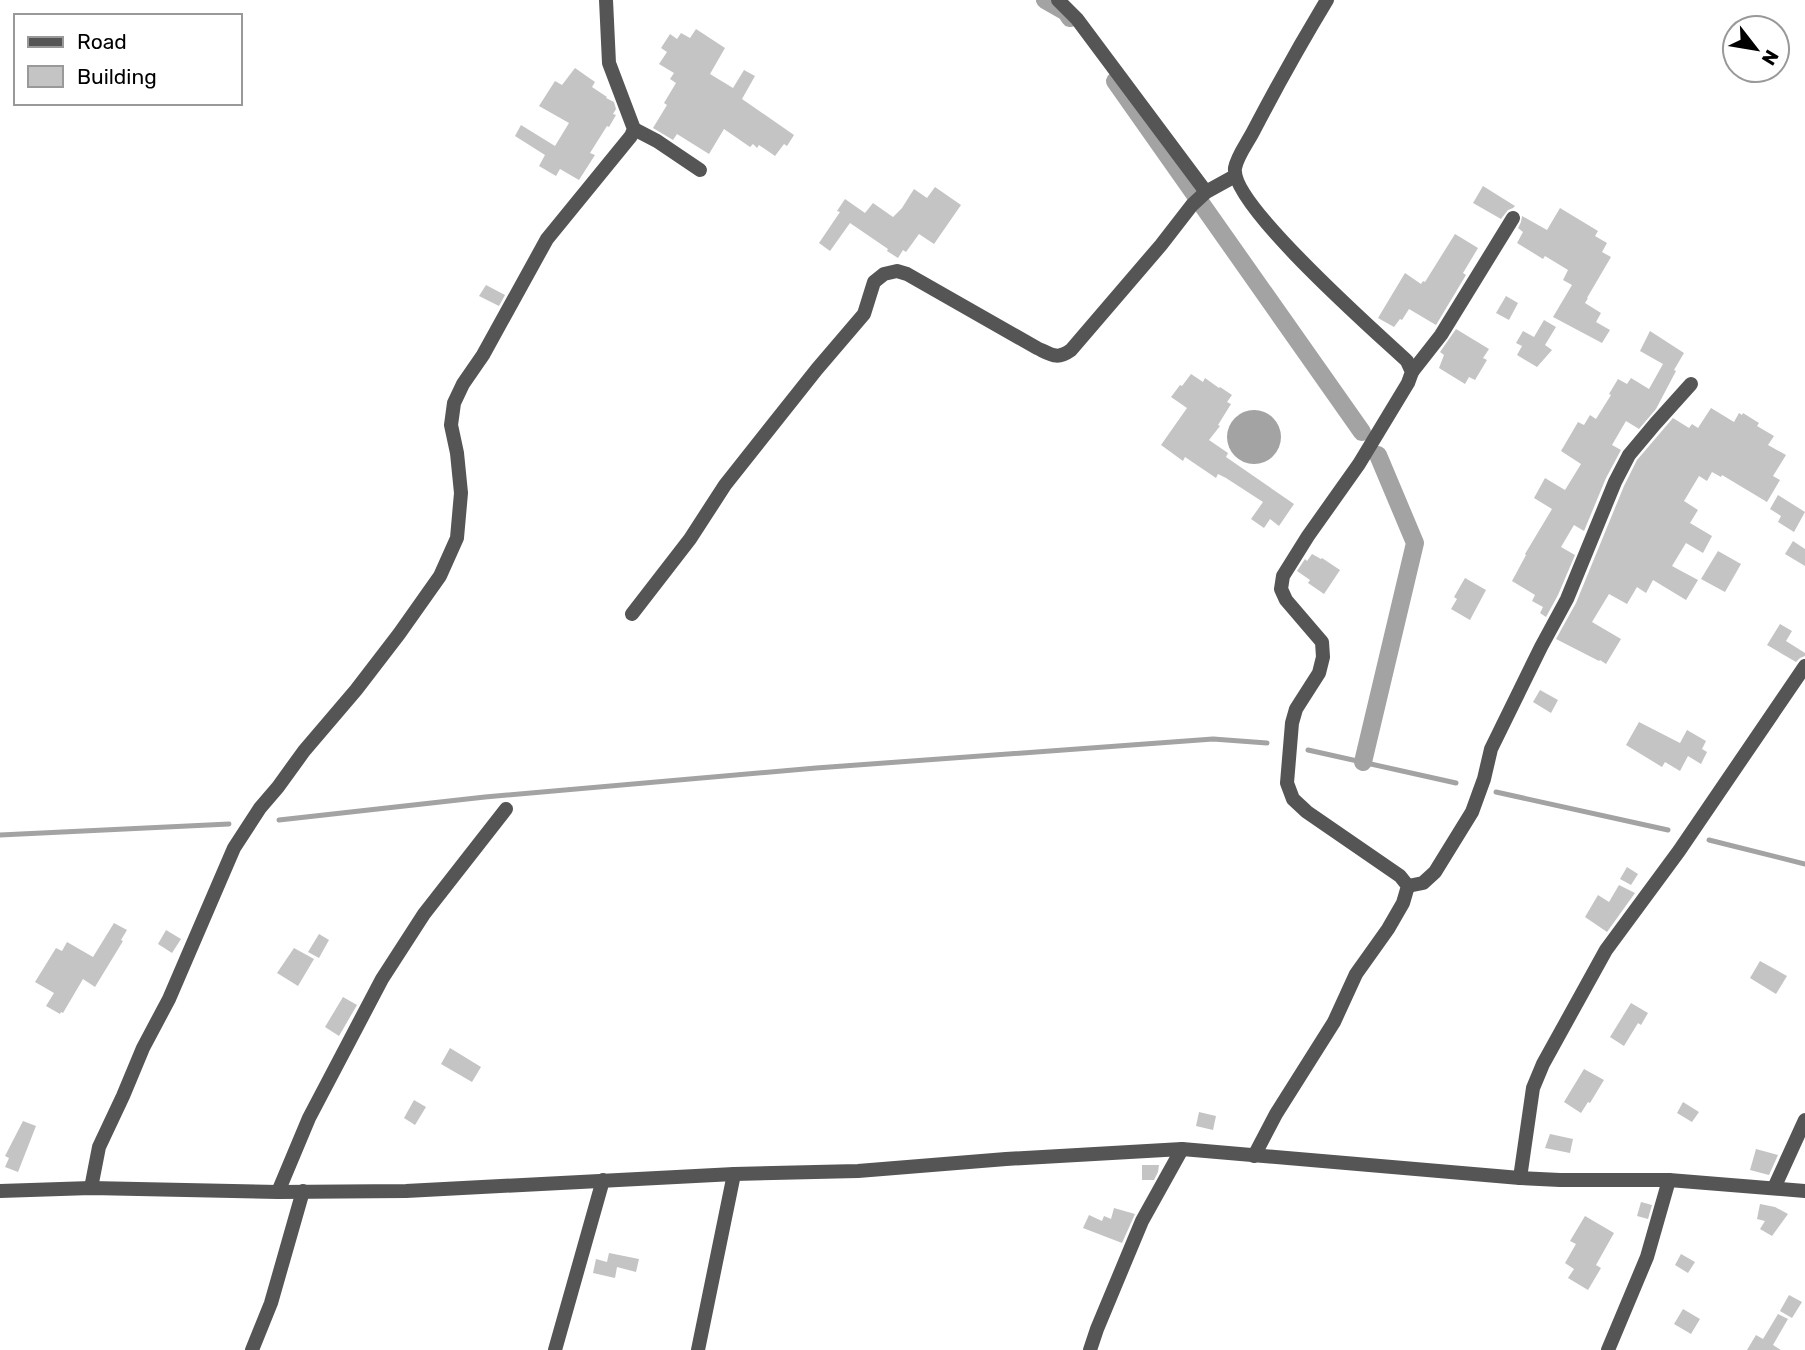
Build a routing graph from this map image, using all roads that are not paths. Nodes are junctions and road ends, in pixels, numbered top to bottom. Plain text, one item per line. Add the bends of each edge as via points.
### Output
1 (606, 0) edge
2 (1058, 0) edge
3 (1327, 0) edge
4 (634, 129) junction
5 (700, 170) dead end
6 (1235, 176) junction
7 (1200, 198) junction
8 (1513, 218) dead end
9 (1412, 372) junction
10 (1691, 384) dead end
11 (632, 614) dead end
12 (1805, 666) edge
13 (506, 809) dead end
14 (1408, 886) junction
15 (1805, 1120) edge
16 (1182, 1149) junction
17 (1254, 1156) junction
18 (734, 1174) junction
19 (1520, 1178) junction
20 (604, 1180) junction
21 (1670, 1180) junction
22 (91, 1188) junction
23 (1774, 1188) junction
24 (0, 1191) edge
25 (303, 1191) junction
26 (1805, 1191) edge
27 (278, 1192) junction
28 (252, 1350) edge
29 (555, 1350) edge
30 (698, 1350) edge
31 (1090, 1350) edge
32 (1608, 1350) edge

1 - 4 street via 609,63
2 - 7 street via 1077,19
3 - 6 street via 1235,165
4 - 5 street
4 - 22 street via 547,239 463,384 454,403 452,425 461,493 457,538 440,576 234,848 99,1147
6 - 7 street
6 - 9 street via 1250,202 1291,251 1407,361
7 - 11 street via 1063,356 1037,348 907,274 884,274 874,282 864,314 725,485
8 - 9 street via 1441,335
9 - 14 street via 1359,464 1283,576 1281,589 1322,642 1323,657 1292,723 1287,783 1293,799
10 - 14 street via 1629,455 1615,482 1567,599 1491,749 1472,812 1435,872 1423,883
12 - 19 street via 1606,950 1533,1088
13 - 27 street via 424,914 382,979 309,1118
14 - 17 street via 1403,903 1356,974 1335,1022
15 - 23 street
16 - 17 street
16 - 18 street via 858,1171
16 - 31 street via 1142,1221
17 - 19 street
18 - 20 street
18 - 30 street
19 - 21 street
20 - 25 street via 406,1191
20 - 29 street
21 - 23 street
21 - 32 street via 1647,1257
22 - 24 street
22 - 27 street
23 - 26 street
25 - 27 street
25 - 28 street via 271,1303

